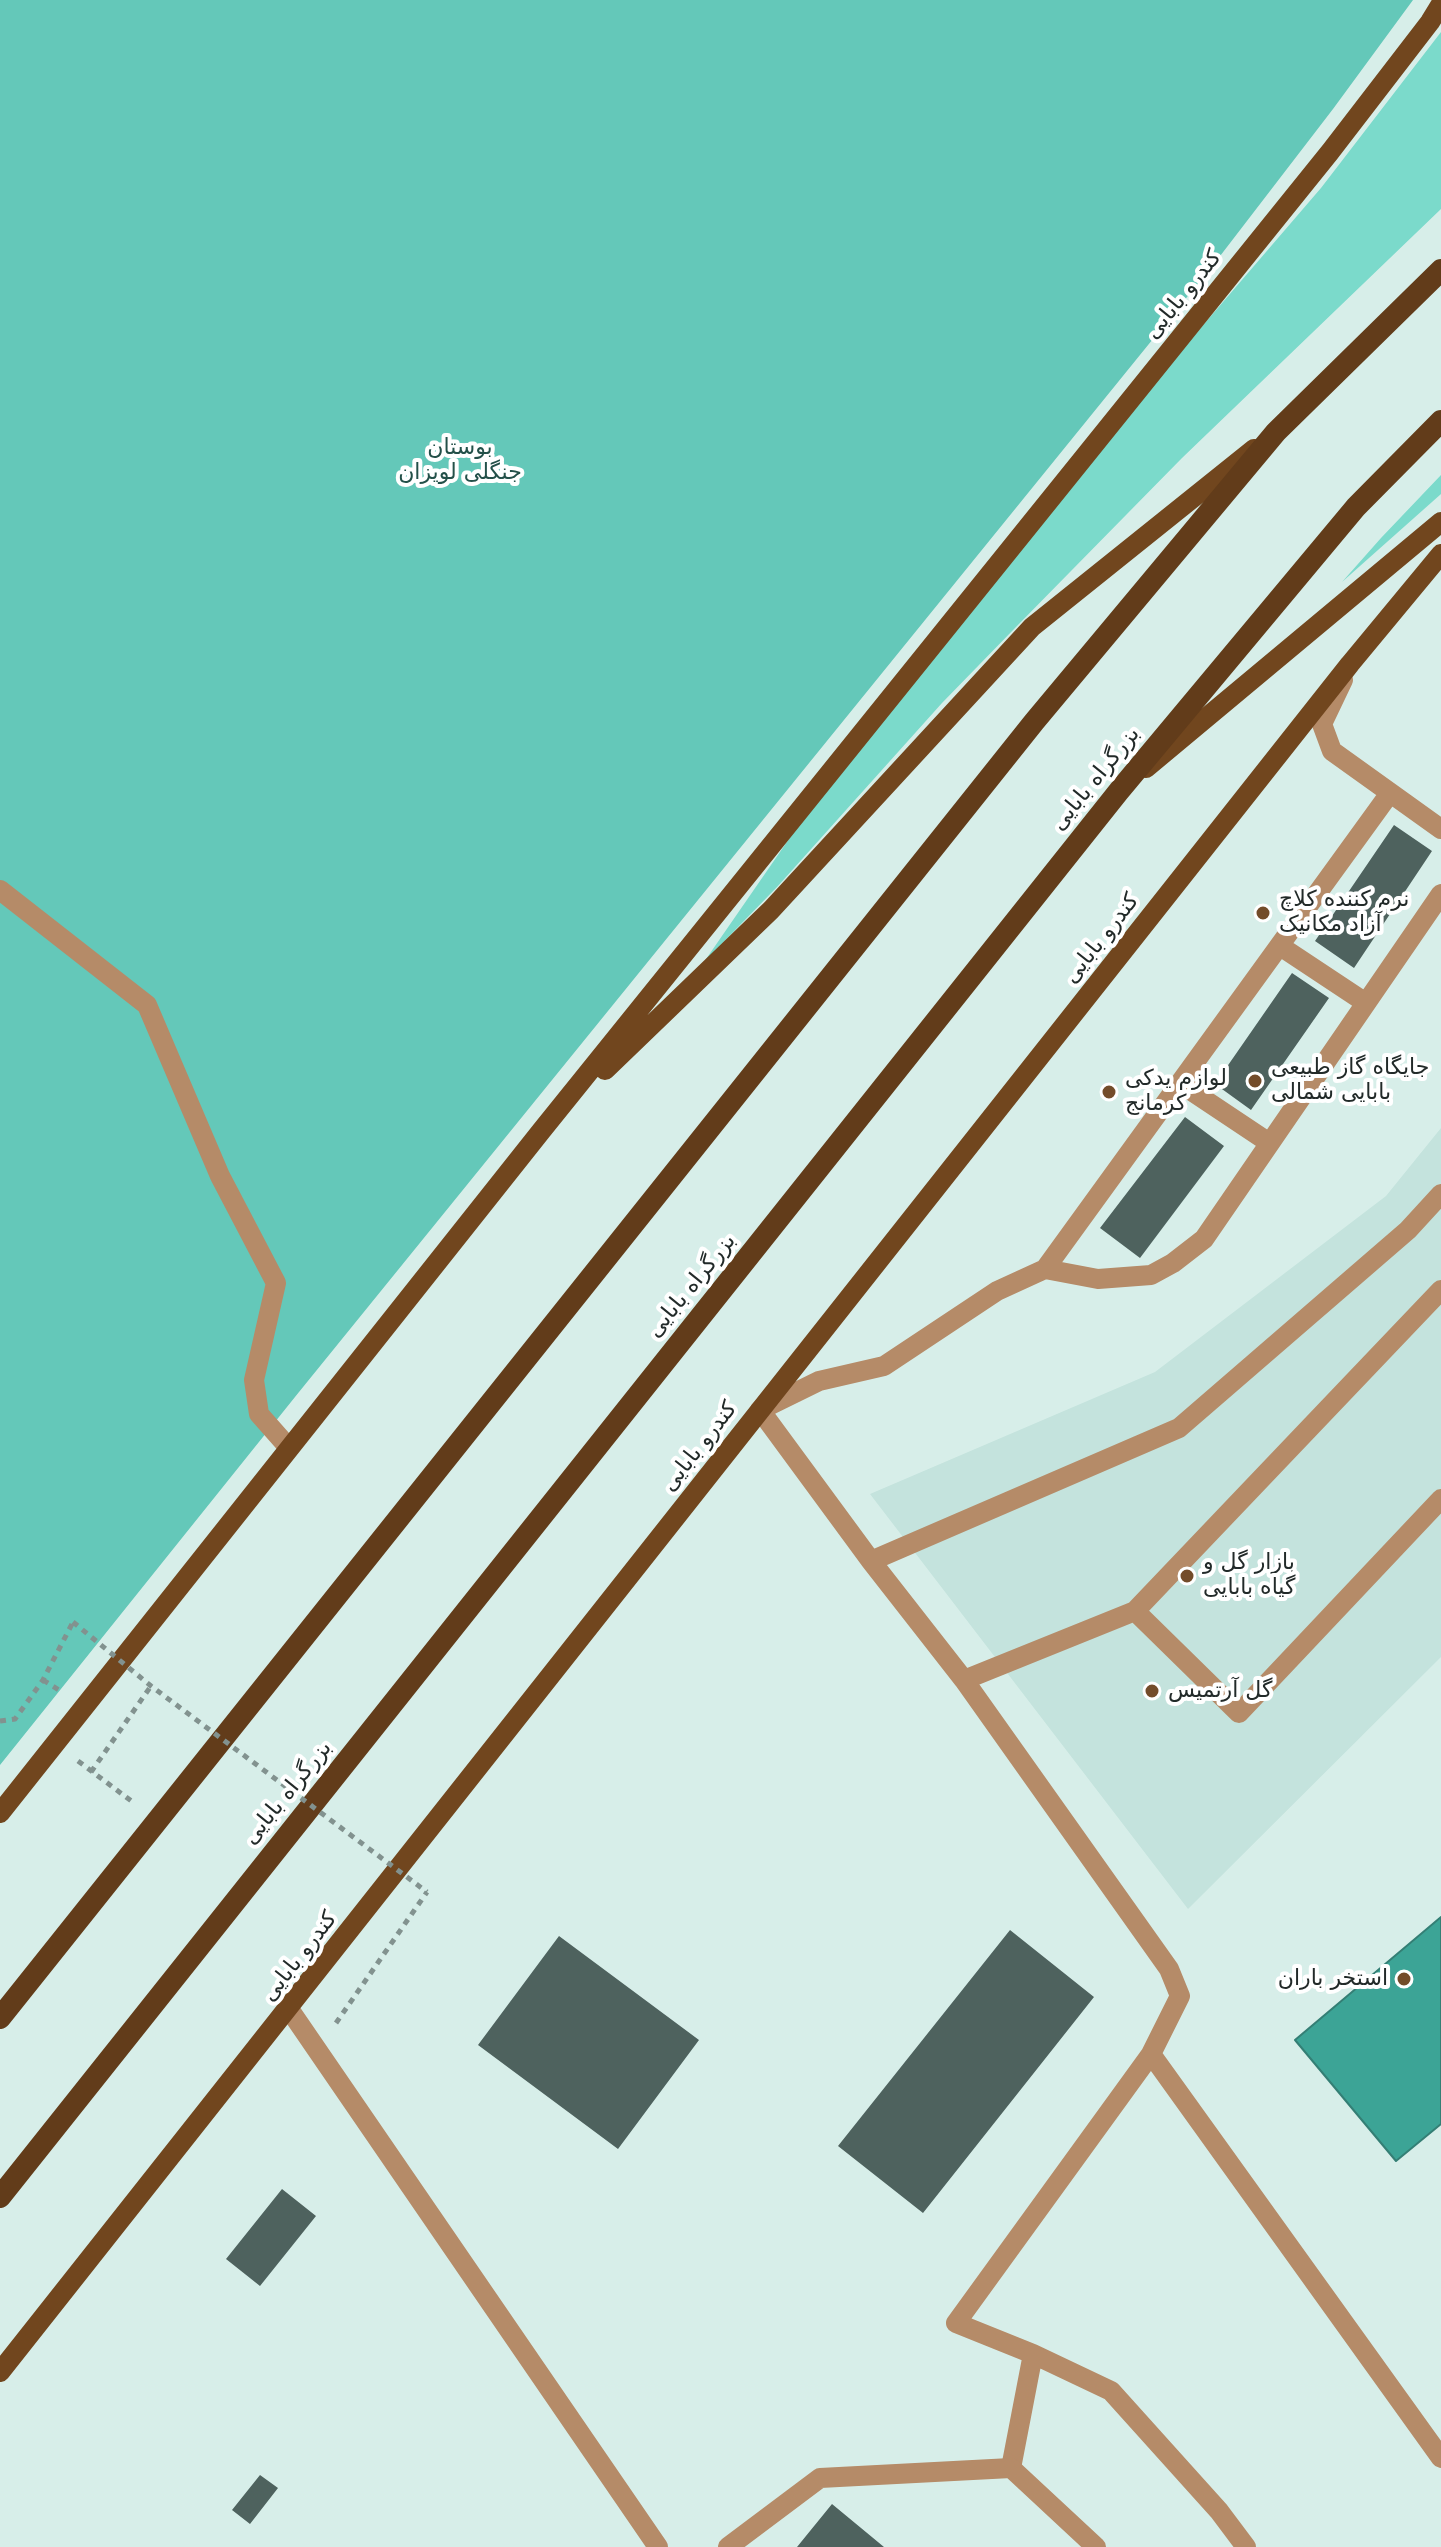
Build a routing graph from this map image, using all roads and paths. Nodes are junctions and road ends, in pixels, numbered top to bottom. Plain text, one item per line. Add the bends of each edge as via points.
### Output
1 (1441, 4) edge
2 (1441, 270) edge
3 (1441, 421) edge
4 (1276, 432) junction
5 (1441, 522) edge
6 (1441, 554) edge
7 (1350, 664) junction
8 (1119, 791) junction
9 (1390, 793) junction
10 (1441, 829) edge
11 (0, 890) edge
12 (1441, 894) edge
13 (1280, 946) junction
14 (1366, 1003) junction
15 (1181, 1084) junction
16 (542, 1130) junction
17 (1268, 1142) junction
18 (1441, 1194) edge
19 (1045, 1269) junction
20 (1441, 1290) edge
21 (760, 1410) junction
22 (289, 1448) junction
23 (1441, 1499) edge
24 (871, 1561) junction
25 (1135, 1611) junction
26 (964, 1680) junction
27 (151, 1686) junction
28 (0, 1721) edge
29 (0, 1813) edge
30 (158, 1820) junction
31 (289, 2009) junction
32 (0, 2018) edge
33 (316, 2049) junction
34 (1151, 2054) junction
35 (0, 2197) edge
36 (1033, 2354) junction
37 (0, 2372) edge
38 (1441, 2458) edge
39 (1011, 2468) junction
40 (658, 2547) edge
41 (728, 2547) edge
42 (1096, 2547) edge
43 (1246, 2547) edge

1 - 16 main road, کندرو بابایی via 1330,152
2 - 4 highway
3 - 8 highway, بزرگراه بابایی via 1356,507
4 - 16 main road via 1032,627 771,910
4 - 30 highway via 1024,734
5 - 8 main road
6 - 7 main road, کندرو بابایی
7 - 9 street via 1322,724 1332,751
7 - 21 main road, کندرو بابایی
8 - 35 highway, بزرگراه بابایی
9 - 10 street
9 - 13 street
11 - 22 street via 147,1005 220,1176 276,1283 254,1380 259,1414
12 - 14 street
13 - 14 street
13 - 15 street
14 - 17 street
15 - 17 street
15 - 19 street
16 - 22 main road, کندرو بابایی
17 - 19 street via 1204,1239 1173,1263 1151,1275 1098,1279
18 - 24 street via 1408,1230 1179,1428
19 - 21 street via 997,1291 884,1366 819,1381
20 - 25 street
21 - 24 street
21 - 31 main road, کندرو بابایی
22 - 29 main road, کندرو بابایی
23 - 25 street via 1239,1713
24 - 26 street
25 - 26 street
26 - 34 street via 1169,1969 1180,1996
27 - 28 path, bridge via 73,1622 43,1680 15,1719
27 - 30 path via 91,1772
27 - 33 path, bridge via 427,1892
30 - 32 highway
31 - 33 street
31 - 37 main road, کندرو بابایی
33 - 40 street
34 - 36 street via 956,2323
34 - 38 street
36 - 39 street
36 - 43 street via 1111,2391
39 - 41 street via 820,2478
39 - 42 street

